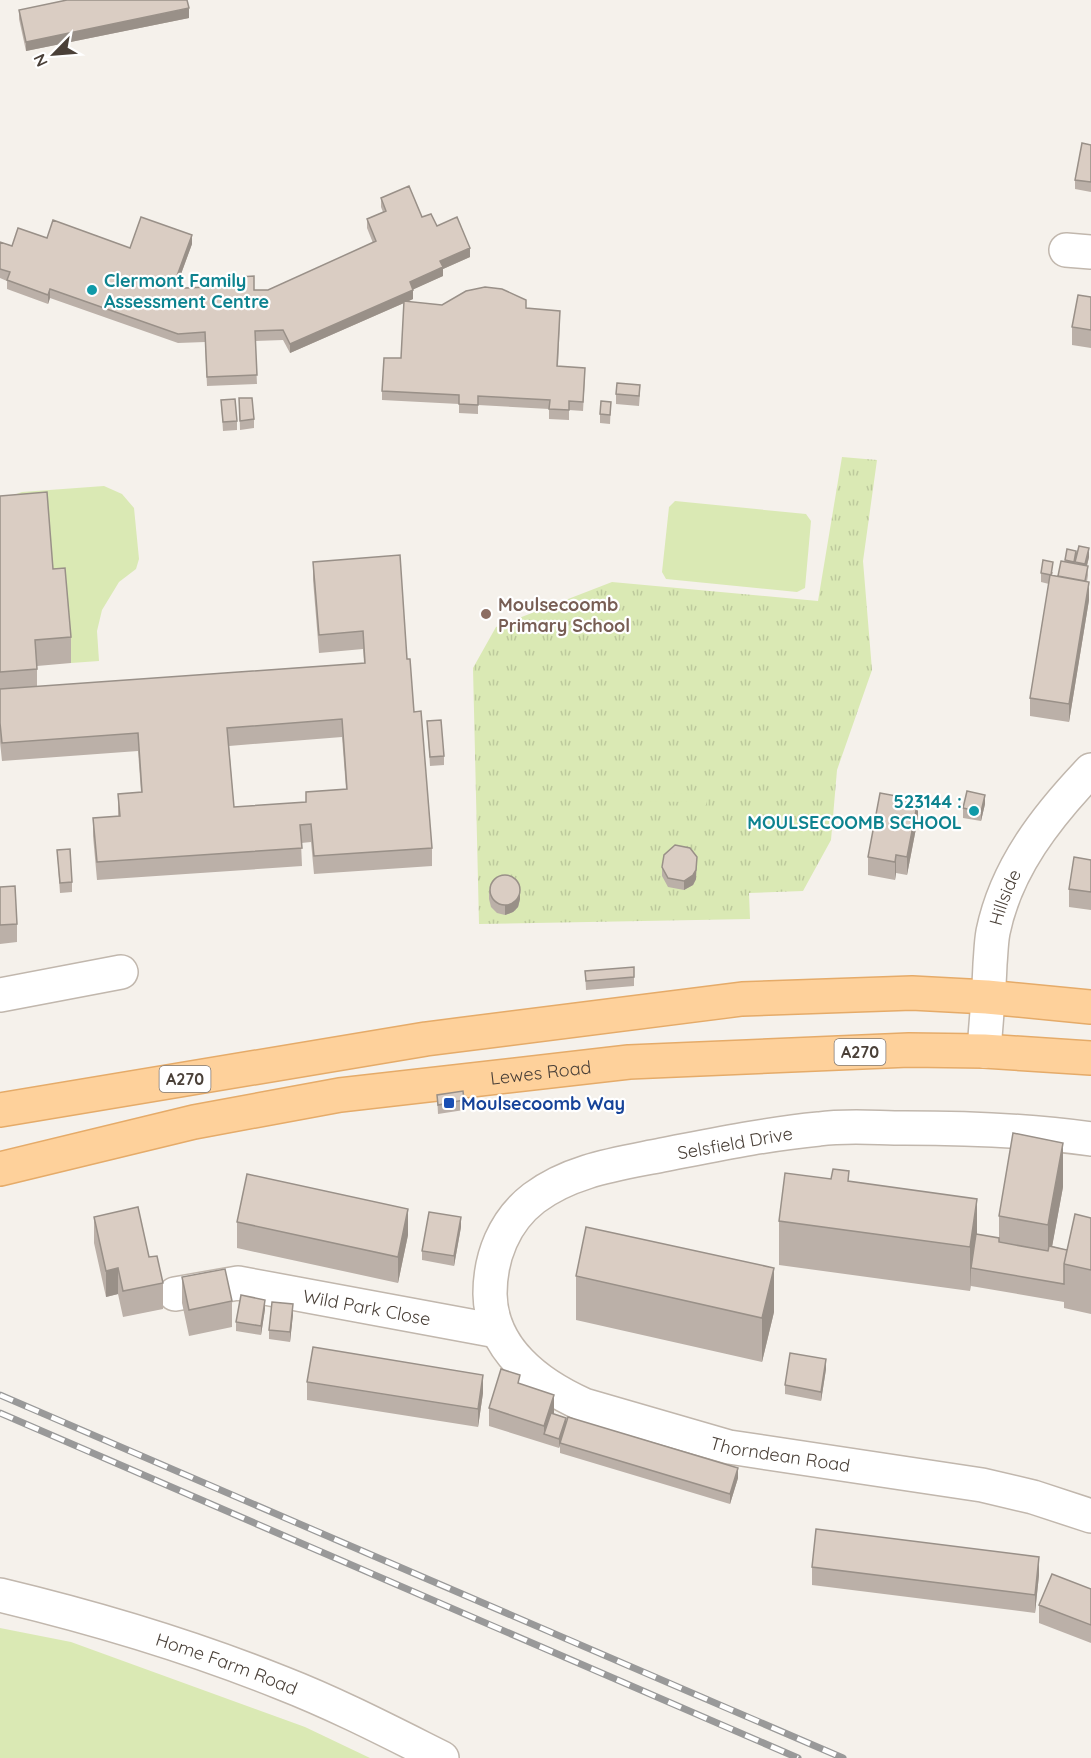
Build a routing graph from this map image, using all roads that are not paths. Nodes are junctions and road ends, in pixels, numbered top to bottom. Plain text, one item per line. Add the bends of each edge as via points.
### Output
1 (1091, 770) edge
2 (121, 972) dead end
3 (0, 996) edge
4 (987, 997) junction
5 (1091, 1007) edge
6 (984, 1051) junction
7 (1091, 1058) edge
8 (0, 1110) edge
9 (1091, 1139) edge
10 (0, 1169) edge
11 (175, 1294) dead end
12 (497, 1331) junction
13 (1091, 1516) edge
14 (0, 1595) edge
15 (442, 1758) edge

1 - 4 street, Hillside via 1039,829 1011,879 993,931
2 - 3 street
4 - 5 main road, A270
4 - 6 street, Hillside
4 - 8 main road, A270 via 912,993 742,999 426,1039
6 - 7 main road, Lewes Road / A270
6 - 10 main road, Lewes Road / A270 via 909,1050 629,1062 432,1083 340,1095 194,1122
9 - 12 street, Selsfield Drive via 997,1129 820,1128 712,1145 570,1177 524,1206 503,1234 491,1272 491,1307
11 - 12 street, Wild Park Close via 238,1282
12 - 13 street, Thorndean Road via 525,1366 562,1396 631,1420 738,1449 982,1485
14 - 15 street, Home Farm Road via 216,1658 283,1683

